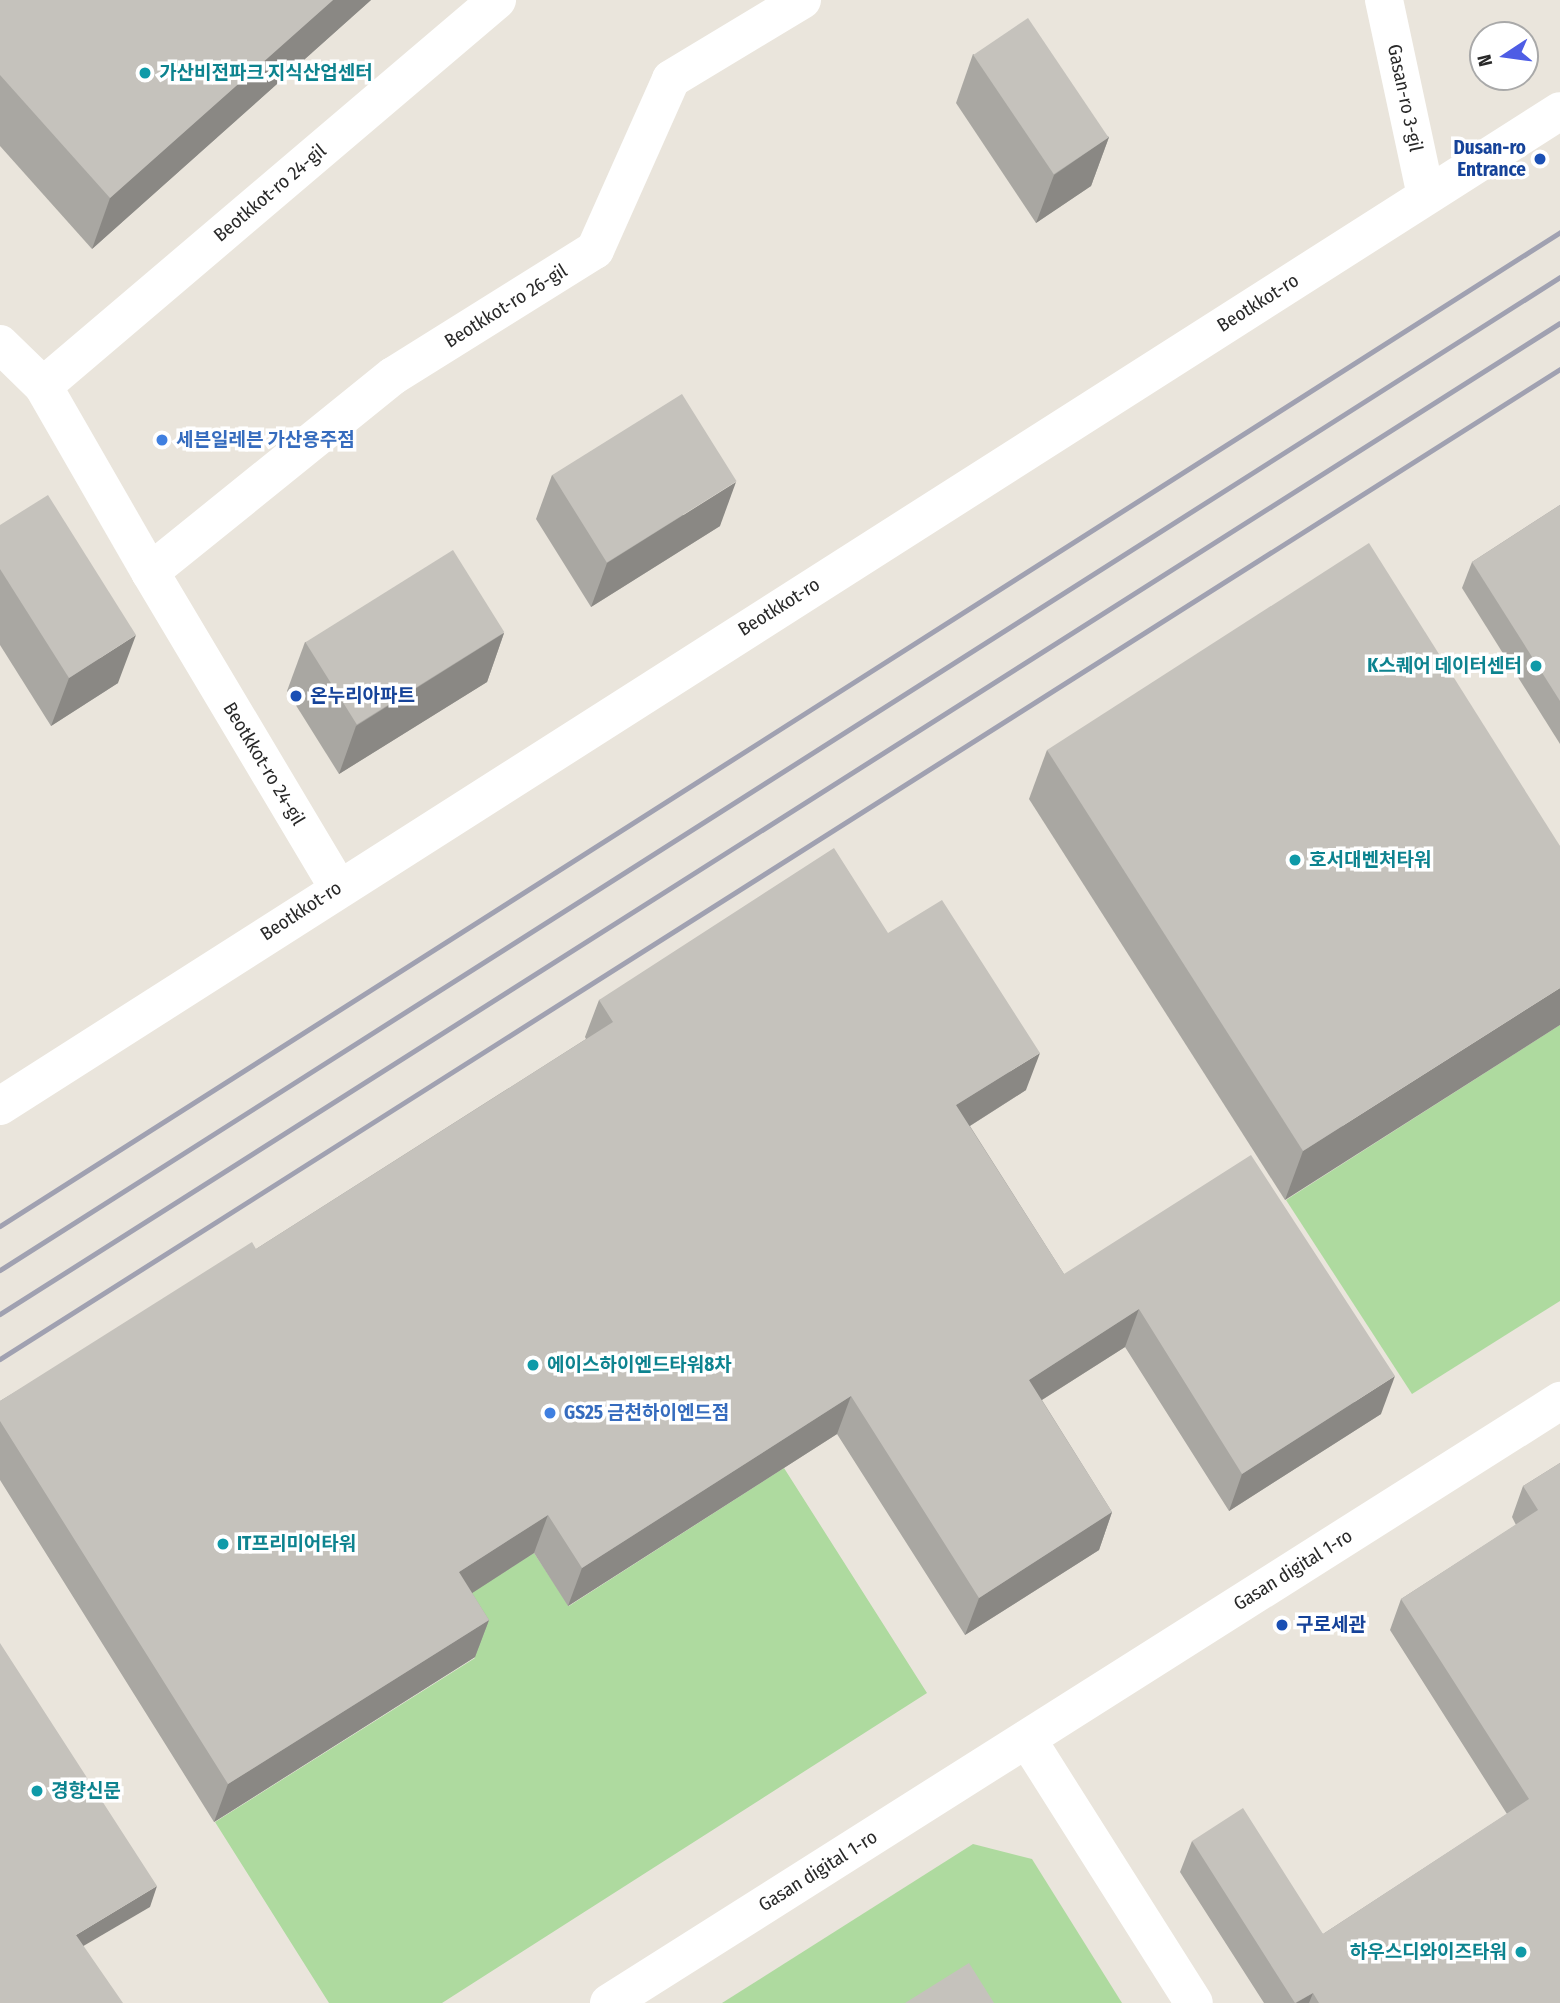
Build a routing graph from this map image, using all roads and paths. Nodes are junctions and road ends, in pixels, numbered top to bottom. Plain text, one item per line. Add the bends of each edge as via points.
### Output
1 (497, 0) edge
2 (802, 0) edge
3 (1384, 0) edge
4 (1560, 111) edge
5 (1426, 196) junction
6 (0, 344) edge
7 (43, 386) junction
8 (150, 572) junction
9 (338, 887) junction
10 (0, 1106) edge
11 (1560, 1401) edge
12 (1027, 1739) junction
13 (609, 2003) edge
14 (1194, 2003) edge

1 - 7 street, Beotkkot-ro 24-gil
2 - 8 street, Beotkkot-ro 26-gil via 671,79 595,250 393,376
3 - 5 street, Gasan-ro 3-gil
4 - 5 street, Beotkkot-ro
5 - 9 street, Beotkkot-ro
6 - 7 street, Beotkkot-ro 24-gil
7 - 8 street, Beotkkot-ro 24-gil
8 - 9 street, Beotkkot-ro 24-gil
9 - 10 street, Beotkkot-ro
11 - 12 street, Gasan digital 1-ro
12 - 13 street, Gasan digital 1-ro
12 - 14 street

